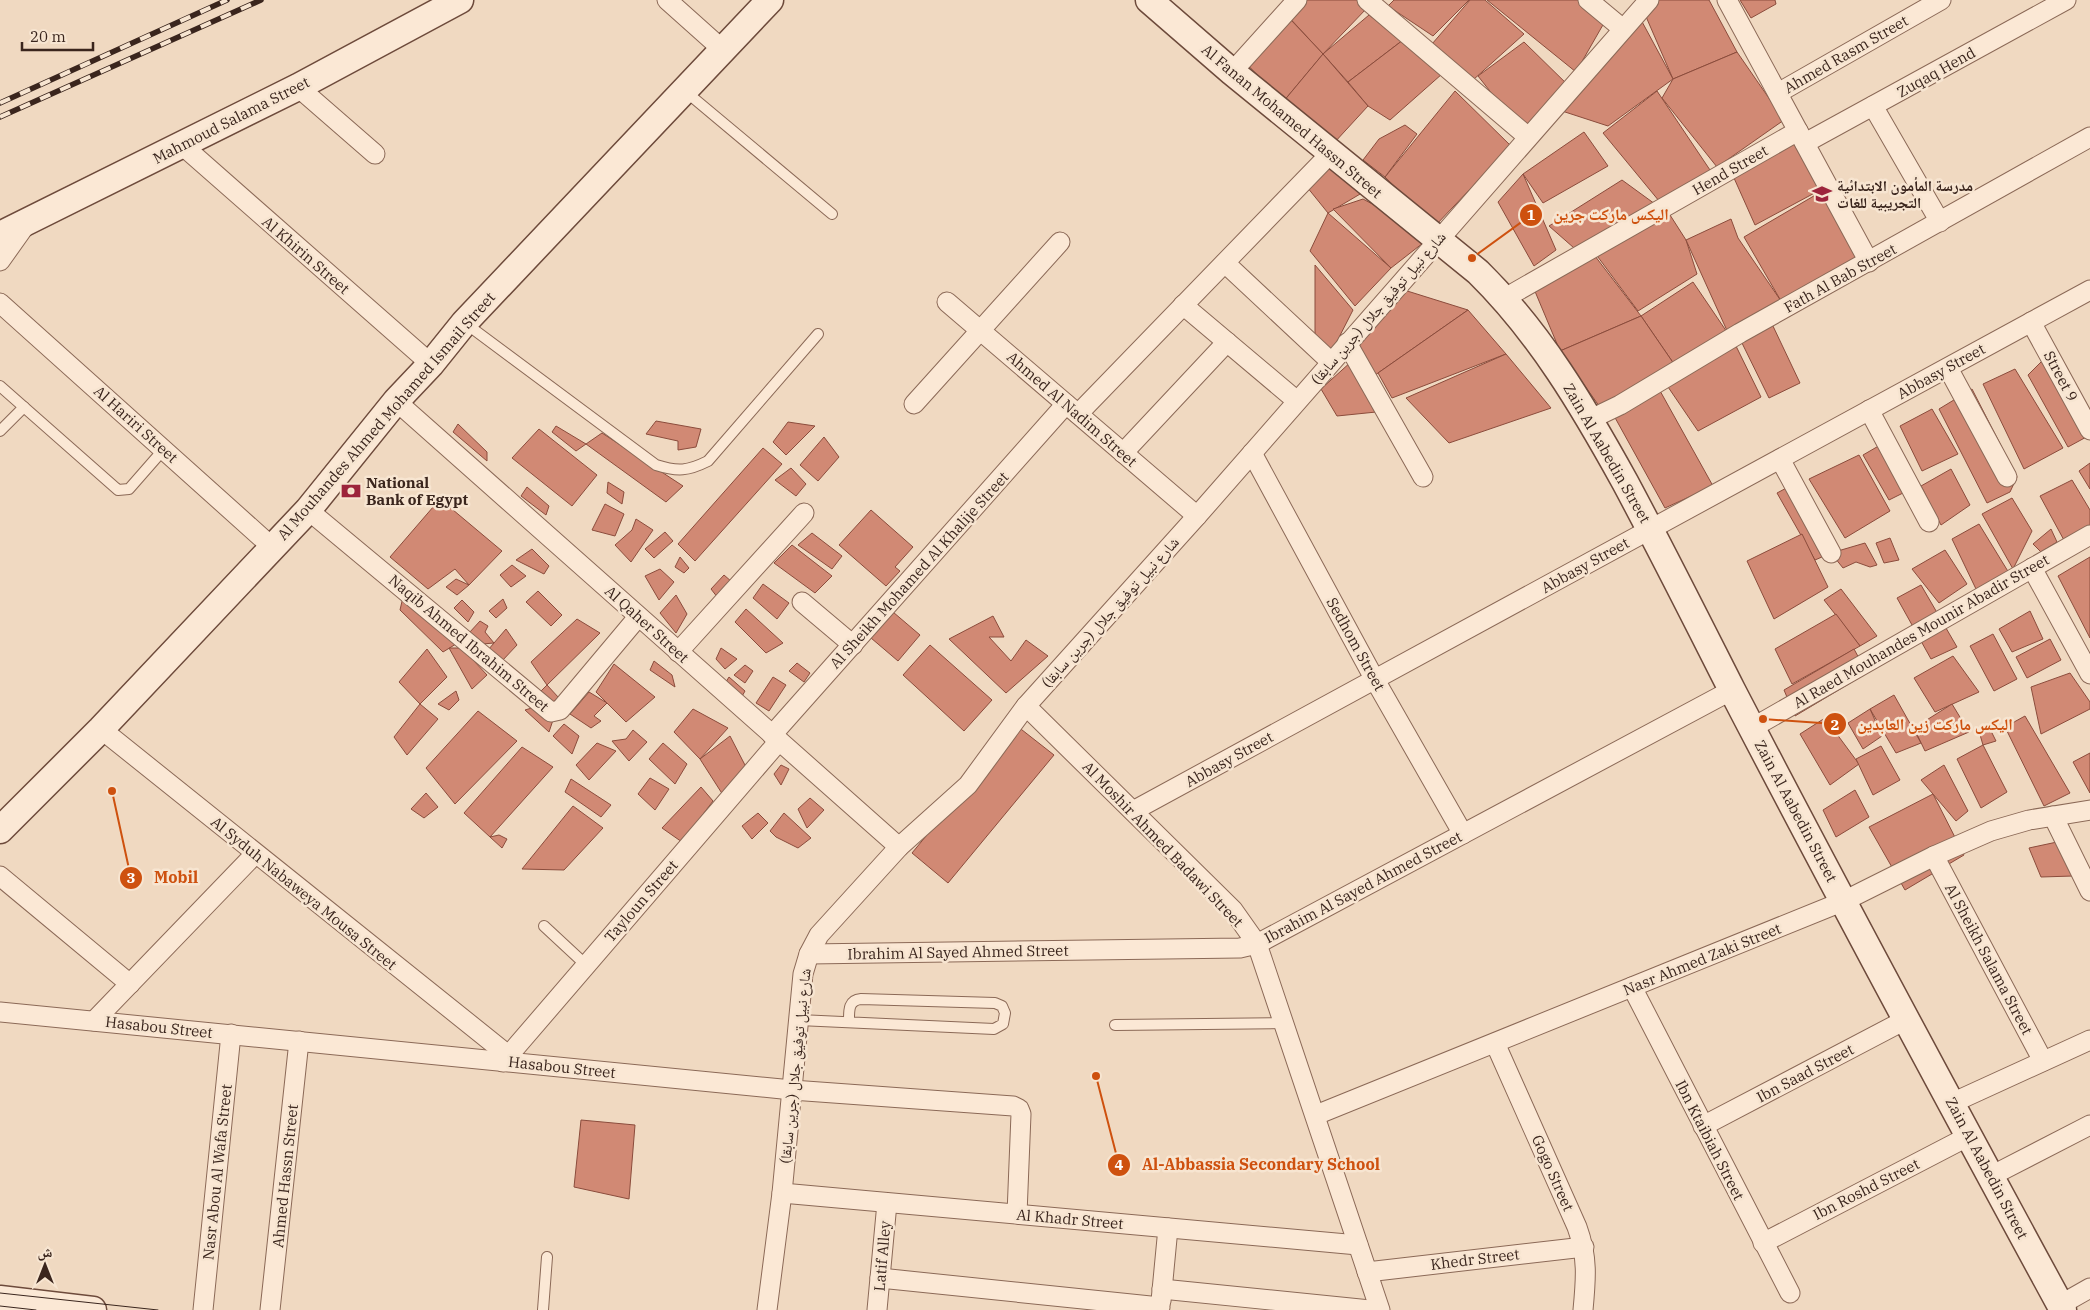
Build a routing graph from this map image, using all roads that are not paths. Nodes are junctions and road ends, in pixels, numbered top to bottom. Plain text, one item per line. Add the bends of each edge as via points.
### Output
1 (460, 0) edge
2 (667, 0) edge
3 (770, 0) edge
4 (1149, 0) edge
5 (1297, 0) edge
6 (1367, 0) edge
7 (1588, 0) edge
8 (1649, 0) edge
9 (1728, 0) edge
10 (1941, 0) edge
11 (2066, 0) edge
12 (1623, 29) junction
13 (723, 50) junction
14 (1232, 72) junction
15 (298, 87) junction
16 (684, 91) junction
17 (1778, 93) junction
18 (1873, 106) junction
19 (1528, 137) junction
20 (1802, 137) junction
21 (2090, 137) edge
22 (182, 145) junction
23 (1331, 153) junction
24 (376, 154) dead end
25 (832, 214) dead end
26 (28, 221) junction
27 (1940, 222) junction
28 (0, 235) edge
29 (1437, 240) junction
30 (1060, 242) dead end
31 (0, 261) edge
32 (1225, 262) junction
33 (1869, 262) junction
34 (2090, 290) edge
35 (1505, 298) junction
36 (947, 302) dead end
37 (0, 303) edge
38 (1183, 305) junction
39 (2031, 322) junction
40 (464, 323) junction
41 (980, 330) junction
42 (818, 334) dead end
43 (1227, 342) junction
44 (1347, 343) junction
45 (1330, 362) junction
46 (431, 364) junction
47 (1948, 368) junction
48 (0, 386) edge
49 (396, 401) junction
50 (1297, 401) junction
51 (914, 404) dead end
52 (24, 407) junction
53 (1072, 409) junction
54 (1869, 410) junction
55 (1591, 419) junction
56 (2090, 430) edge
57 (0, 431) edge
58 (164, 449) junction
59 (1123, 452) junction
60 (1252, 452) junction
61 (1780, 459) junction
62 (1423, 476) dead end
63 (2007, 477) dead end
64 (308, 510) junction
65 (804, 513) dead end
66 (1197, 516) junction
67 (1929, 522) dead end
68 (1650, 530) junction
69 (2090, 534) edge
70 (272, 547) junction
71 (1831, 553) dead end
72 (2032, 568) junction
73 (802, 602) dead end
74 (638, 617) junction
75 (853, 644) junction
76 (678, 652) junction
77 (2090, 674) edge
78 (1375, 680) junction
79 (1732, 690) junction
80 (1026, 706) junction
81 (1752, 728) junction
82 (101, 729) junction
83 (776, 738) junction
84 (2090, 810) edge
85 (1133, 811) junction
86 (2053, 816) junction
87 (0, 830) edge
88 (1463, 834) junction
89 (899, 847) junction
90 (255, 854) junction
91 (1934, 856) junction
92 (0, 876) edge
93 (2090, 891) edge
94 (1844, 902) junction
95 (544, 926) dead end
96 (1258, 944) junction
97 (809, 954) junction
98 (586, 965) junction
99 (130, 984) junction
100 (1632, 987) junction
101 (0, 1012) edge
102 (1907, 1019) junction
103 (799, 1020) junction
104 (94, 1021) junction
105 (849, 1022) junction
106 (1284, 1023) junction
107 (1115, 1025) dead end
108 (231, 1034) junction
109 (2090, 1040) edge
110 (299, 1041) junction
111 (1494, 1043) junction
112 (506, 1058) junction
113 (2044, 1061) junction
114 (792, 1090) junction
115 (1952, 1103) junction
116 (1316, 1115) junction
117 (2090, 1125) edge
118 (1702, 1126) junction
119 (1969, 1136) junction
120 (1991, 1176) junction
121 (782, 1193) junction
122 (887, 1203) junction
123 (1017, 1214) junction
124 (1168, 1228) junction
125 (1763, 1242) junction
126 (1358, 1245) junction
127 (1584, 1247) junction
128 (547, 1258) dead end
129 (1367, 1272) junction
130 (880, 1278) junction
131 (2090, 1288) edge
132 (1790, 1293) dead end
133 (0, 1299) edge
134 (1161, 1302) edge
135 (2061, 1307) edge
136 (93, 1310) edge
137 (203, 1310) edge
138 (270, 1310) edge
139 (543, 1310) edge
140 (767, 1310) edge
141 (876, 1310) edge
142 (1370, 1310) edge
143 (1380, 1310) edge
144 (1583, 1310) edge

1 - 15 street, Mahmoud Salama Street
2 - 13 street
3 - 13 street, Al Mouhandes Ahmed Mohamed Ismail Street
4 - 14 street, Al Fanan Mohamed Hassn Street
5 - 14 street
6 - 19 street
7 - 12 street
8 - 12 street, شارع نبيل توفيق جلال (جرين سابقا)
9 - 17 street
10 - 17 street, Ahmed Rasm Street
11 - 18 street, Zuqaq Hend
12 - 19 street, شارع نبيل توفيق جلال (جرين سابقا)
13 - 16 street, Al Mouhandes Ahmed Mohamed Ismail Street
14 - 23 street, Al Fanan Mohamed Hassn Street
15 - 22 street, Mahmoud Salama Street
15 - 24 street
16 - 25 lane
16 - 40 street, Al Mouhandes Ahmed Mohamed Ismail Street
17 - 20 street
18 - 20 street, Zuqaq Hend
18 - 27 street
19 - 29 street, شارع نبيل توفيق جلال (جرين سابقا)
20 - 33 street
20 - 35 street, Hend Street
21 - 27 street, Fath Al Bab Street
22 - 26 street, Mahmoud Salama Street
22 - 46 street, Al Khirin Street
23 - 29 street, Al Fanan Mohamed Hassn Street
23 - 32 street, Al Sheikh Mohamed Al Khalije Street
26 - 28 street, Mahmoud Salama Street
26 - 31 street
27 - 33 street, Fath Al Bab Street
29 - 35 street, Zain Al Aabedin Street
29 - 44 street, شارع نبيل توفيق جلال (جرين سابقا)
30 - 41 street
32 - 38 street, Al Sheikh Mohamed Al Khalije Street
32 - 45 street
33 - 55 street, Fath Al Bab Street
34 - 39 street, Abbasy Street
35 - 55 street, Zain Al Aabedin Street via 1536,336
36 - 41 street, Ahmed Al Nadim Street
37 - 58 street, Al Hariri Street
38 - 43 street
38 - 53 street, Al Sheikh Mohamed Al Khalije Street
39 - 47 street, Abbasy Street
39 - 56 street, Street 9
40 - 42 lane via 656,465 674,471 693,469 708,461
40 - 46 street, Al Mouhandes Ahmed Mohamed Ismail Street
41 - 51 street
41 - 53 street, Ahmed Al Nadim Street
43 - 50 street
43 - 59 street
44 - 45 street, شارع نبيل توفيق جلال (جرين سابقا)
44 - 62 street
45 - 50 street, شارع نبيل توفيق جلال (جرين سابقا)
46 - 49 street, Al Mouhandes Ahmed Mohamed Ismail Street
47 - 54 street, Abbasy Street
47 - 63 street
48 - 52 lane
49 - 64 street, Al Mouhandes Ahmed Mohamed Ismail Street
49 - 74 street, Al Qaher Street
50 - 60 street, شارع نبيل توفيق جلال (جرين سابقا)
52 - 57 lane
52 - 58 lane via 118,490 129,489
53 - 59 street, Ahmed Al Nadim Street
53 - 75 street, Al Sheikh Mohamed Al Khalije Street
54 - 61 street, Abbasy Street
54 - 67 street
55 - 68 street, Zain Al Aabedin Street
58 - 70 street, Al Hariri Street
59 - 66 street, Ahmed Al Nadim Street
60 - 66 street, شارع نبيل توفيق جلال (جرين سابقا)
60 - 78 street, Sedhom Street
61 - 68 street, Abbasy Street
61 - 71 street
64 - 70 street, Al Mouhandes Ahmed Mohamed Ismail Street
64 - 74 street, Naqib Ahmed Ibrahim Street via 551,712 560,710
65 - 76 street
66 - 80 street, شارع نبيل توفيق جلال (جرين سابقا)
68 - 78 street, Abbasy Street
68 - 79 street, Zain Al Aabedin Street
69 - 72 street, Al Raed Mouhandes Mounir Abadir Street
70 - 82 street, Al Mouhandes Ahmed Mohamed Ismail Street
72 - 77 street
72 - 81 street, Al Raed Mouhandes Mounir Abadir Street
73 - 75 street
74 - 76 street, Al Qaher Street
75 - 83 street, Al Sheikh Mohamed Al Khalije Street
76 - 83 street, Al Qaher Street
78 - 85 street, Abbasy Street
78 - 88 street, Sedhom Street
79 - 81 street, Zain Al Aabedin Street
79 - 88 street, Ibrahim Al Sayed Ahmed Street
80 - 85 street, Al Moshir Ahmed Badawi Street
80 - 89 street, شارع نبيل توفيق جلال (جرين سابقا) via 968,785
81 - 94 street, Zain Al Aabedin Street
82 - 87 street, Al Mouhandes Ahmed Mohamed Ismail Street
82 - 90 street, Al Syduh Nabaweya Mousa Street
83 - 89 street, Al Qaher Street
83 - 98 street, Tayloun Street
84 - 86 street, Nasr Ahmed Zaki Street
85 - 96 street, Al Moshir Ahmed Badawi Street via 1233,910
86 - 91 street, Nasr Ahmed Zaki Street via 1991,831
86 - 93 street
88 - 96 street, Ibrahim Al Sayed Ahmed Street
89 - 97 street, شارع نبيل توفيق جلال (جرين سابقا) via 819,935
90 - 99 street
90 - 112 street, Al Syduh Nabaweya Mousa Street
91 - 94 street, Nasr Ahmed Zaki Street
91 - 113 street, Al Sheikh Salama Street
92 - 99 street
94 - 100 street, Nasr Ahmed Zaki Street
94 - 102 street, Zain Al Aabedin Street
95 - 98 lane
96 - 97 street, Ibrahim Al Sayed Ahmed Street via 1240,948
96 - 106 street, Al Moshir Ahmed Badawi Street
97 - 103 street, شارع نبيل توفيق جلال (جرين سابقا) via 803,974
98 - 112 street, Tayloun Street
99 - 104 street
100 - 111 street, Nasr Ahmed Zaki Street
100 - 118 street, Ibn Ktaibiah Street
101 - 104 street, Hasabou Street
102 - 115 street, Zain Al Aabedin Street
102 - 118 street, Ibn Saad Street
103 - 105 lane
103 - 114 street, شارع نبيل توفيق جلال (جرين سابقا)
104 - 108 street, Hasabou Street
105 - 105 lane via 994,1028 1004,1024 1005,1013 1002,1006 995,1003 861,999 851,1004
106 - 107 lane
106 - 116 street, Al Moshir Ahmed Badawi Street
108 - 110 street, Hasabou Street
108 - 137 street, Nasr Abou Al Wafa Street
109 - 113 street
110 - 112 street, Hasabou Street
110 - 138 street, Ahmed Hassn Street
111 - 116 street, Nasr Ahmed Zaki Street
111 - 127 street, Gogo Street
112 - 114 street, Hasabou Street
113 - 115 street
114 - 121 street, شارع نبيل توفيق جلال (جرين سابقا)
114 - 123 street, Hasabou Street via 1016,1107 1021,1114
115 - 119 street, Zain Al Aabedin Street
116 - 126 street, Al Moshir Ahmed Badawi Street
117 - 120 street
118 - 125 street, Ibn Ktaibiah Street
119 - 120 street, Zain Al Aabedin Street
119 - 125 street, Ibn Roshd Street
120 - 135 street, Zain Al Aabedin Street
121 - 122 street, Al Khadr Street
121 - 140 street, شارع نبيل توفيق جلال (جرين سابقا)
122 - 123 street, Al Khadr Street
122 - 130 street, Latif Alley
123 - 124 street, Al Khadr Street
124 - 126 street, Al Khadr Street
124 - 134 street
125 - 132 street, Ibn Ktaibiah Street
126 - 129 street, Al Moshir Ahmed Badawi Street
127 - 129 street, Khedr Street
127 - 144 street, Gogo Street
128 - 139 lane
129 - 143 street, Al Moshir Ahmed Badawi Street
130 - 134 street
130 - 141 street, Latif Alley
131 - 135 street, Zain Al Aabedin Street
133 - 136 street
134 - 142 street

